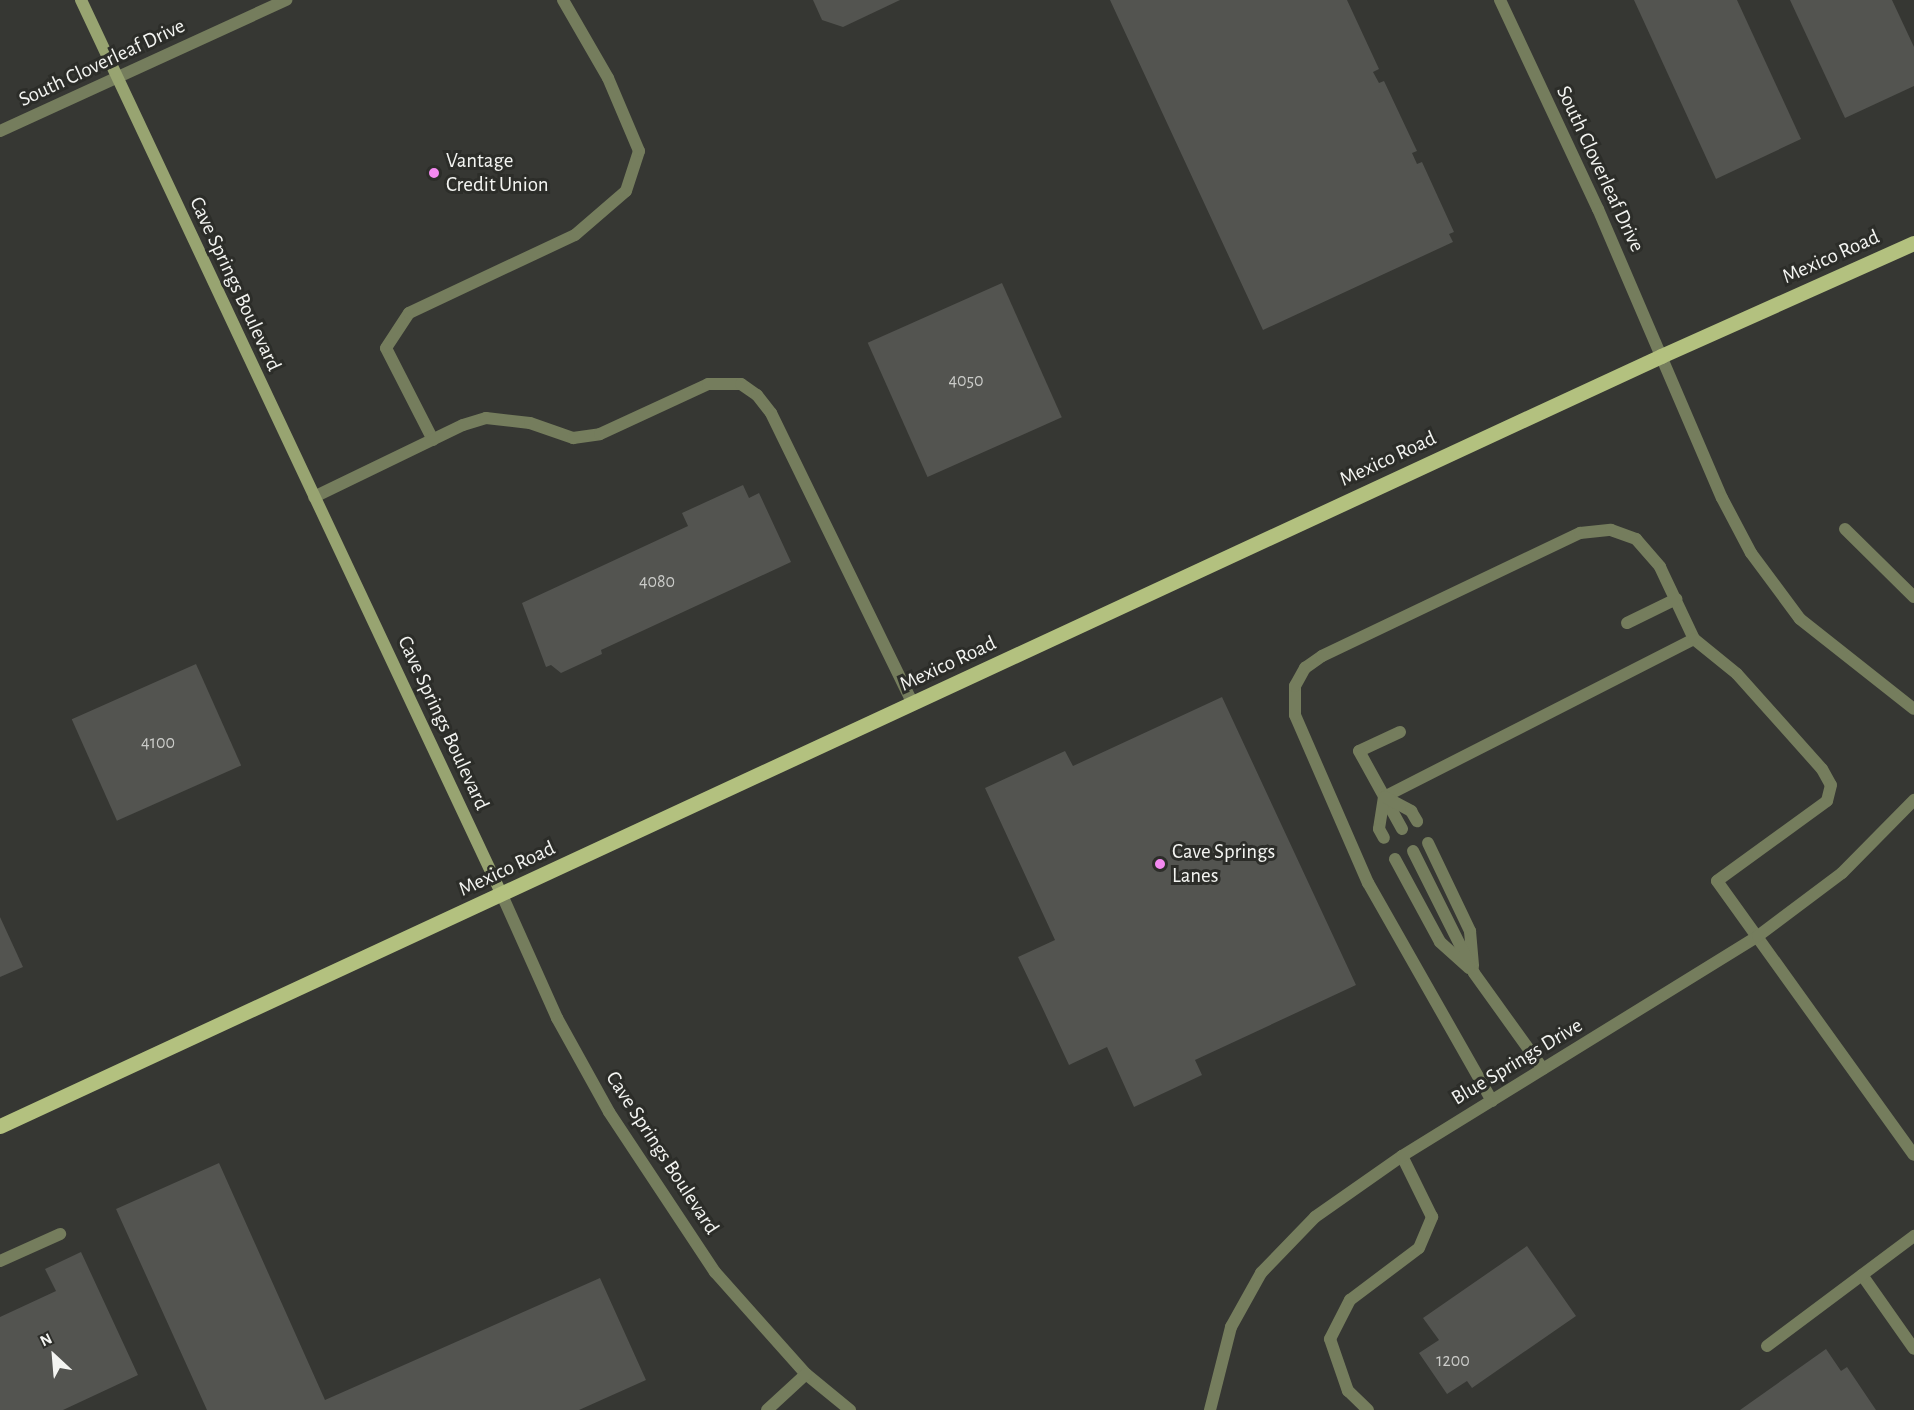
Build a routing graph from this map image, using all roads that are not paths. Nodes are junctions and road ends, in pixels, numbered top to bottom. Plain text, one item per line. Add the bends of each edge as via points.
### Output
1 (81, 0) edge
2 (286, 0) edge
3 (563, 0) edge
4 (1500, 0) edge
5 (116, 78) junction
6 (0, 131) edge
7 (1914, 243) edge
8 (1661, 356) junction
9 (433, 440) junction
10 (314, 497) junction
11 (1845, 529) dead end
12 (1914, 597) edge
13 (1676, 599) junction
14 (1627, 623) dead end
15 (1694, 639) junction
16 (913, 704) junction
17 (1914, 709) edge
18 (1400, 732) dead end
19 (1384, 797) junction
20 (1914, 800) edge
21 (1417, 821) dead end
22 (1402, 829) dead end
23 (1384, 838) dead end
24 (1428, 843) dead end
25 (1413, 850) dead end
26 (1395, 860) dead end
27 (502, 895) junction
28 (1758, 936) junction
29 (1474, 973) junction
30 (1543, 1069) junction
31 (1492, 1101) junction
32 (0, 1126) edge
33 (1914, 1155) edge
34 (1402, 1156) junction
35 (60, 1234) dead end
36 (1914, 1236) edge
37 (0, 1261) edge
38 (1862, 1275) junction
39 (1767, 1346) dead end
40 (1914, 1349) edge
41 (806, 1374) junction
42 (767, 1410) edge
43 (850, 1410) edge
44 (1210, 1410) edge
45 (1368, 1410) edge

1 - 5 street, Cave Springs Boulevard
2 - 5 street, South Cloverleaf Drive
3 - 9 street via 608,78 639,151 626,191 575,235 409,313 386,348
4 - 8 street, South Cloverleaf Drive via 1598,209
5 - 6 street, South Cloverleaf Drive
5 - 10 street, Cave Springs Boulevard
7 - 8 main road, Mexico Road
8 - 16 main road, Mexico Road
8 - 17 street, South Cloverleaf Drive via 1722,498 1751,553 1800,619
9 - 10 street
9 - 16 street via 486,418 530,423 573,438 600,434 708,384 741,384 757,395 771,413
10 - 27 street, Cave Springs Boulevard
11 - 12 street
13 - 14 street
13 - 15 street
13 - 31 street via 1660,567 1636,539 1611,530 1580,533 1322,656 1305,668 1295,686 1299,725 1368,883
15 - 19 street
15 - 28 street via 1737,674 1822,769 1831,785 1827,801 1717,881
16 - 27 main road, Mexico Road
18 - 19 street via 1359,751
19 - 21 street via 1411,811
19 - 22 street
19 - 23 street via 1379,829
20 - 28 street, Blue Springs Drive via 1842,873
24 - 29 street via 1470,931
25 - 29 street
26 - 29 street via 1440,942
27 - 32 main road, Mexico Road
27 - 41 street, Cave Springs Boulevard via 557,1018 609,1112 715,1272
28 - 30 street, Blue Springs Drive
28 - 33 street
29 - 30 street
30 - 31 street, Blue Springs Drive
31 - 34 street, Blue Springs Drive
34 - 44 street, Blue Springs Drive via 1315,1217 1261,1273 1232,1327
34 - 45 street via 1432,1217 1419,1248 1350,1300 1330,1339 1348,1390
35 - 37 street
36 - 38 street
38 - 39 street
38 - 40 street
41 - 42 street
41 - 43 street, Cave Springs Boulevard

